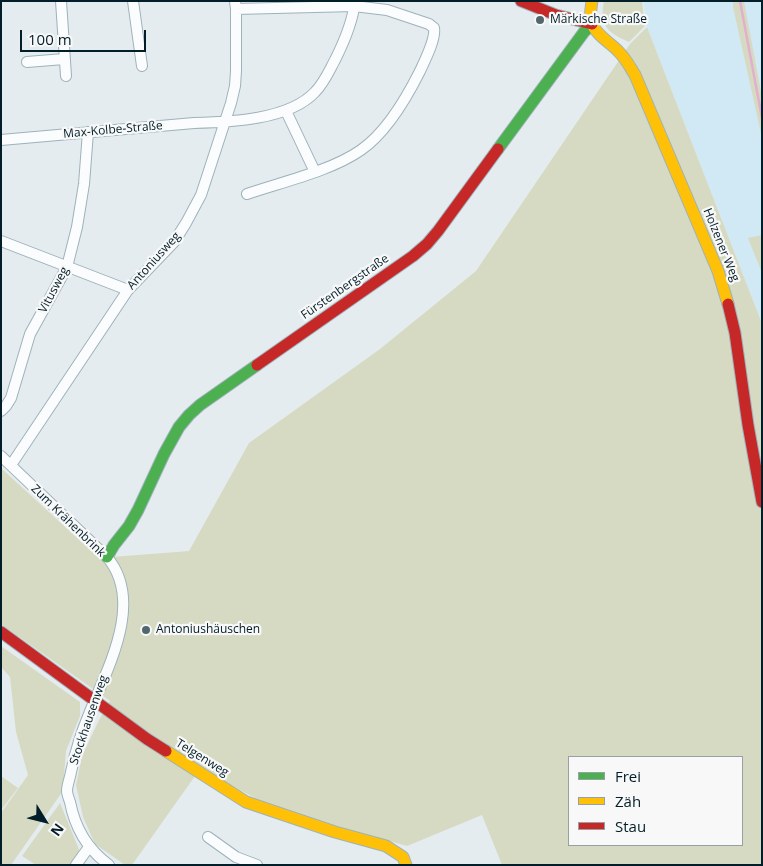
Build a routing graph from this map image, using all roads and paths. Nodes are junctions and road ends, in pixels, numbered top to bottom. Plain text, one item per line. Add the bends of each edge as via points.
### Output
1 (61, 1) edge
2 (133, 1) edge
3 (522, 1) edge
4 (592, 1) edge
5 (355, 4) edge
6 (235, 5) edge
7 (592, 24) junction
8 (64, 59) junction
9 (27, 62) dead end
10 (142, 66) dead end
11 (66, 76) dead end
12 (286, 110) junction
13 (224, 122) junction
14 (88, 132) junction
15 (1, 140) edge
16 (315, 172) junction
17 (247, 194) dead end
18 (1, 242) edge
19 (67, 267) junction
20 (128, 290) junction
21 (1, 411) edge
22 (1, 456) edge
23 (10, 465) junction
24 (762, 502) edge
25 (107, 558) junction
26 (1, 632) edge
27 (114, 652) joint
28 (95, 701) junction
29 (208, 837) dead end
30 (89, 847) junction
31 (234, 861) edge
32 (76, 865) edge
33 (109, 865) edge
34 (257, 865) edge
35 (406, 865) edge

1 - 8 street
2 - 10 street
3 - 7 main road
4 - 7 main road
5 - 6 street
5 - 12 street, Max-Kolbe-Straße via 339,52 322,83 304,101
5 - 16 street via 429,24 435,34 410,92 375,137 361,150
6 - 13 street, Antoniusweg via 236,71
7 - 24 main road, Holzener Weg via 628,63 718,271 734,326
7 - 25 main road, Fürstenbergstraße via 427,244 192,410 173,436 140,508
8 - 9 street
8 - 11 street
12 - 13 street, Max-Kolbe-Straße
12 - 16 street
13 - 14 street, Max-Kolbe-Straße
13 - 20 street, Antoniusweg via 201,195 186,223 174,242
14 - 15 street, Max-Kolbe-Straße
14 - 19 street, Vitusweg via 84,184
16 - 17 street
18 - 19 street
19 - 20 street
19 - 21 street, Vitusweg via 30,334 11,398
20 - 23 street, Antoniusweg
22 - 23 street, Zum Krähenbrink
23 - 25 street, Zum Krähenbrink
25 - 27 street, Zum Krähenbrink via 113,564 121,585 124,609
26 - 28 main road, Telgenweg
27 - 28 street, Stockhausenweg
28 - 30 street, Stockhausenweg via 79,742 67,791 73,819
28 - 35 main road, Telgenweg via 147,739 246,802 386,846 403,857
29 - 31 street
30 - 32 street
30 - 33 street, Stockhausenweg
31 - 34 street

